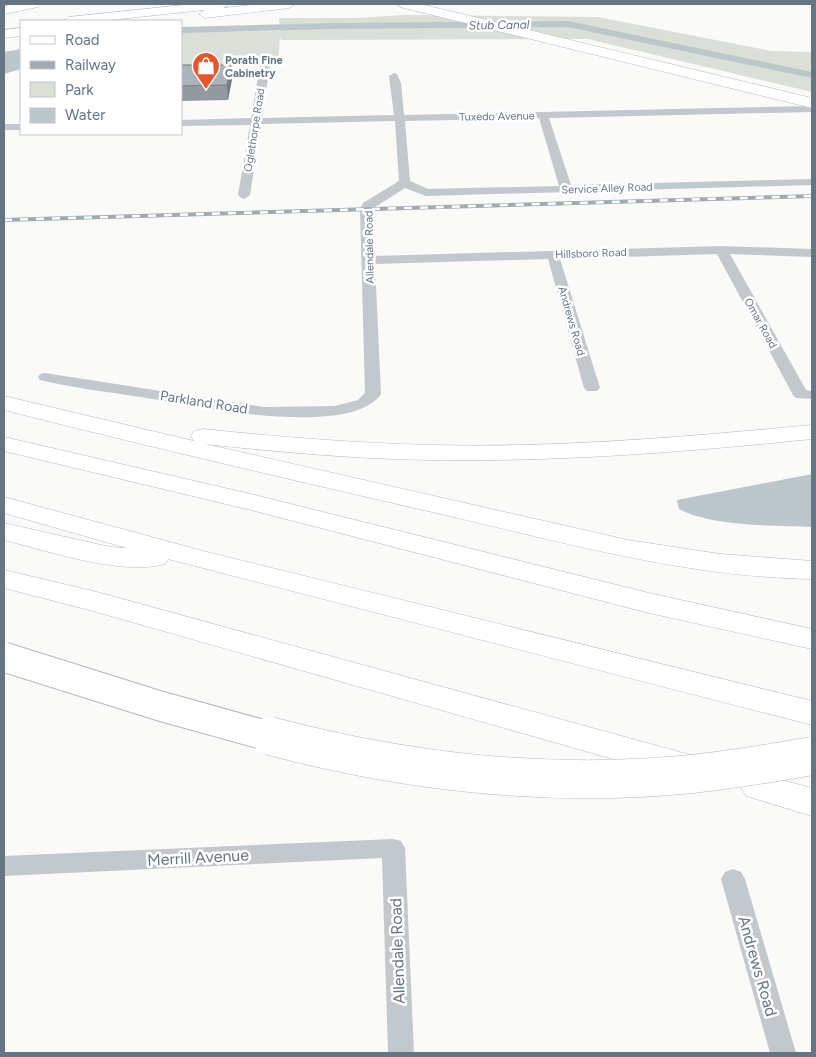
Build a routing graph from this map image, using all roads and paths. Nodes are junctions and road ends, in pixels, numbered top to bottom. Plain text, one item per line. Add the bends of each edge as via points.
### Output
1 (34, 4) edge
2 (223, 4) edge
3 (289, 4) edge
4 (405, 4) edge
5 (434, 4) edge
6 (4, 10) edge
7 (78, 20) edge
8 (152, 20) edge
9 (20, 25) edge
10 (4, 26) edge
11 (20, 32) edge
12 (4, 34) edge
13 (265, 65) dead end
14 (672, 69) junction
15 (394, 76) dead end
16 (812, 95) edge
17 (812, 103) edge
18 (812, 109) edge
19 (543, 115) junction
20 (400, 118) junction
21 (256, 121) junction
22 (182, 123) edge
23 (20, 126) edge
24 (4, 127) edge
25 (812, 182) edge
26 (404, 183) junction
27 (566, 189) junction
28 (244, 195) dead end
29 (721, 250) junction
30 (812, 253) edge
31 (553, 254) junction
32 (369, 260) junction
33 (45, 377) dead end
34 (592, 388) dead end
35 (807, 395) edge
36 (362, 403) joint
37 (8, 404) edge
38 (812, 432) edge
39 (4, 444) edge
40 (4, 505) edge
41 (4, 532) edge
42 (203, 560) junction
43 (812, 570) edge
44 (4, 579) edge
45 (812, 639) edge
46 (4, 657) edge
47 (812, 713) edge
48 (812, 756) edge
49 (687, 767) dead end
50 (758, 787) dead end
51 (812, 802) edge
52 (393, 848) joint
53 (4, 866) edge
54 (733, 879) dead end
55 (400, 1053) edge
56 (783, 1053) edge

1 - 6 main road
2 - 7 main road
3 - 8 main road
4 - 14 highway
5 - 16 highway
9 - 10 main road
11 - 12 main road
13 - 21 street, Oglethorpe Road
14 - 17 highway
14 - 18 highway
15 - 20 street
18 - 19 street, Tuxedo Avenue
19 - 20 street, Tuxedo Avenue
19 - 27 street
20 - 21 street, Tuxedo Avenue
20 - 26 street
21 - 22 street, Tuxedo Avenue
21 - 28 street, Oglethorpe Road
23 - 24 street
25 - 27 street, Service Alley Road
26 - 27 street, Service Alley Road via 426,193
26 - 32 street, Allendale Road via 367,206
29 - 30 street, Hillsboro Road
29 - 31 street, Hillsboro Road
29 - 35 street, Omar Road
31 - 32 street, Hillsboro Road
31 - 34 street, Andrews Road
32 - 36 street, Allendale Road via 374,394
33 - 36 street, Parkland Road via 264,412 336,411
37 - 38 highway via 218,438 410,452 585,451 700,444
37 - 43 highway via 628,549 703,562
39 - 45 highway via 255,503 649,603
40 - 42 highway
41 - 42 highway via 110,556
42 - 47 highway
44 - 49 highway via 97,602
46 - 48 highway, bridge via 319,749 426,767 534,777 639,777 748,768
50 - 51 highway
52 - 53 street, Merrill Avenue
52 - 55 street, Allendale Road
54 - 56 street, Andrews Road

